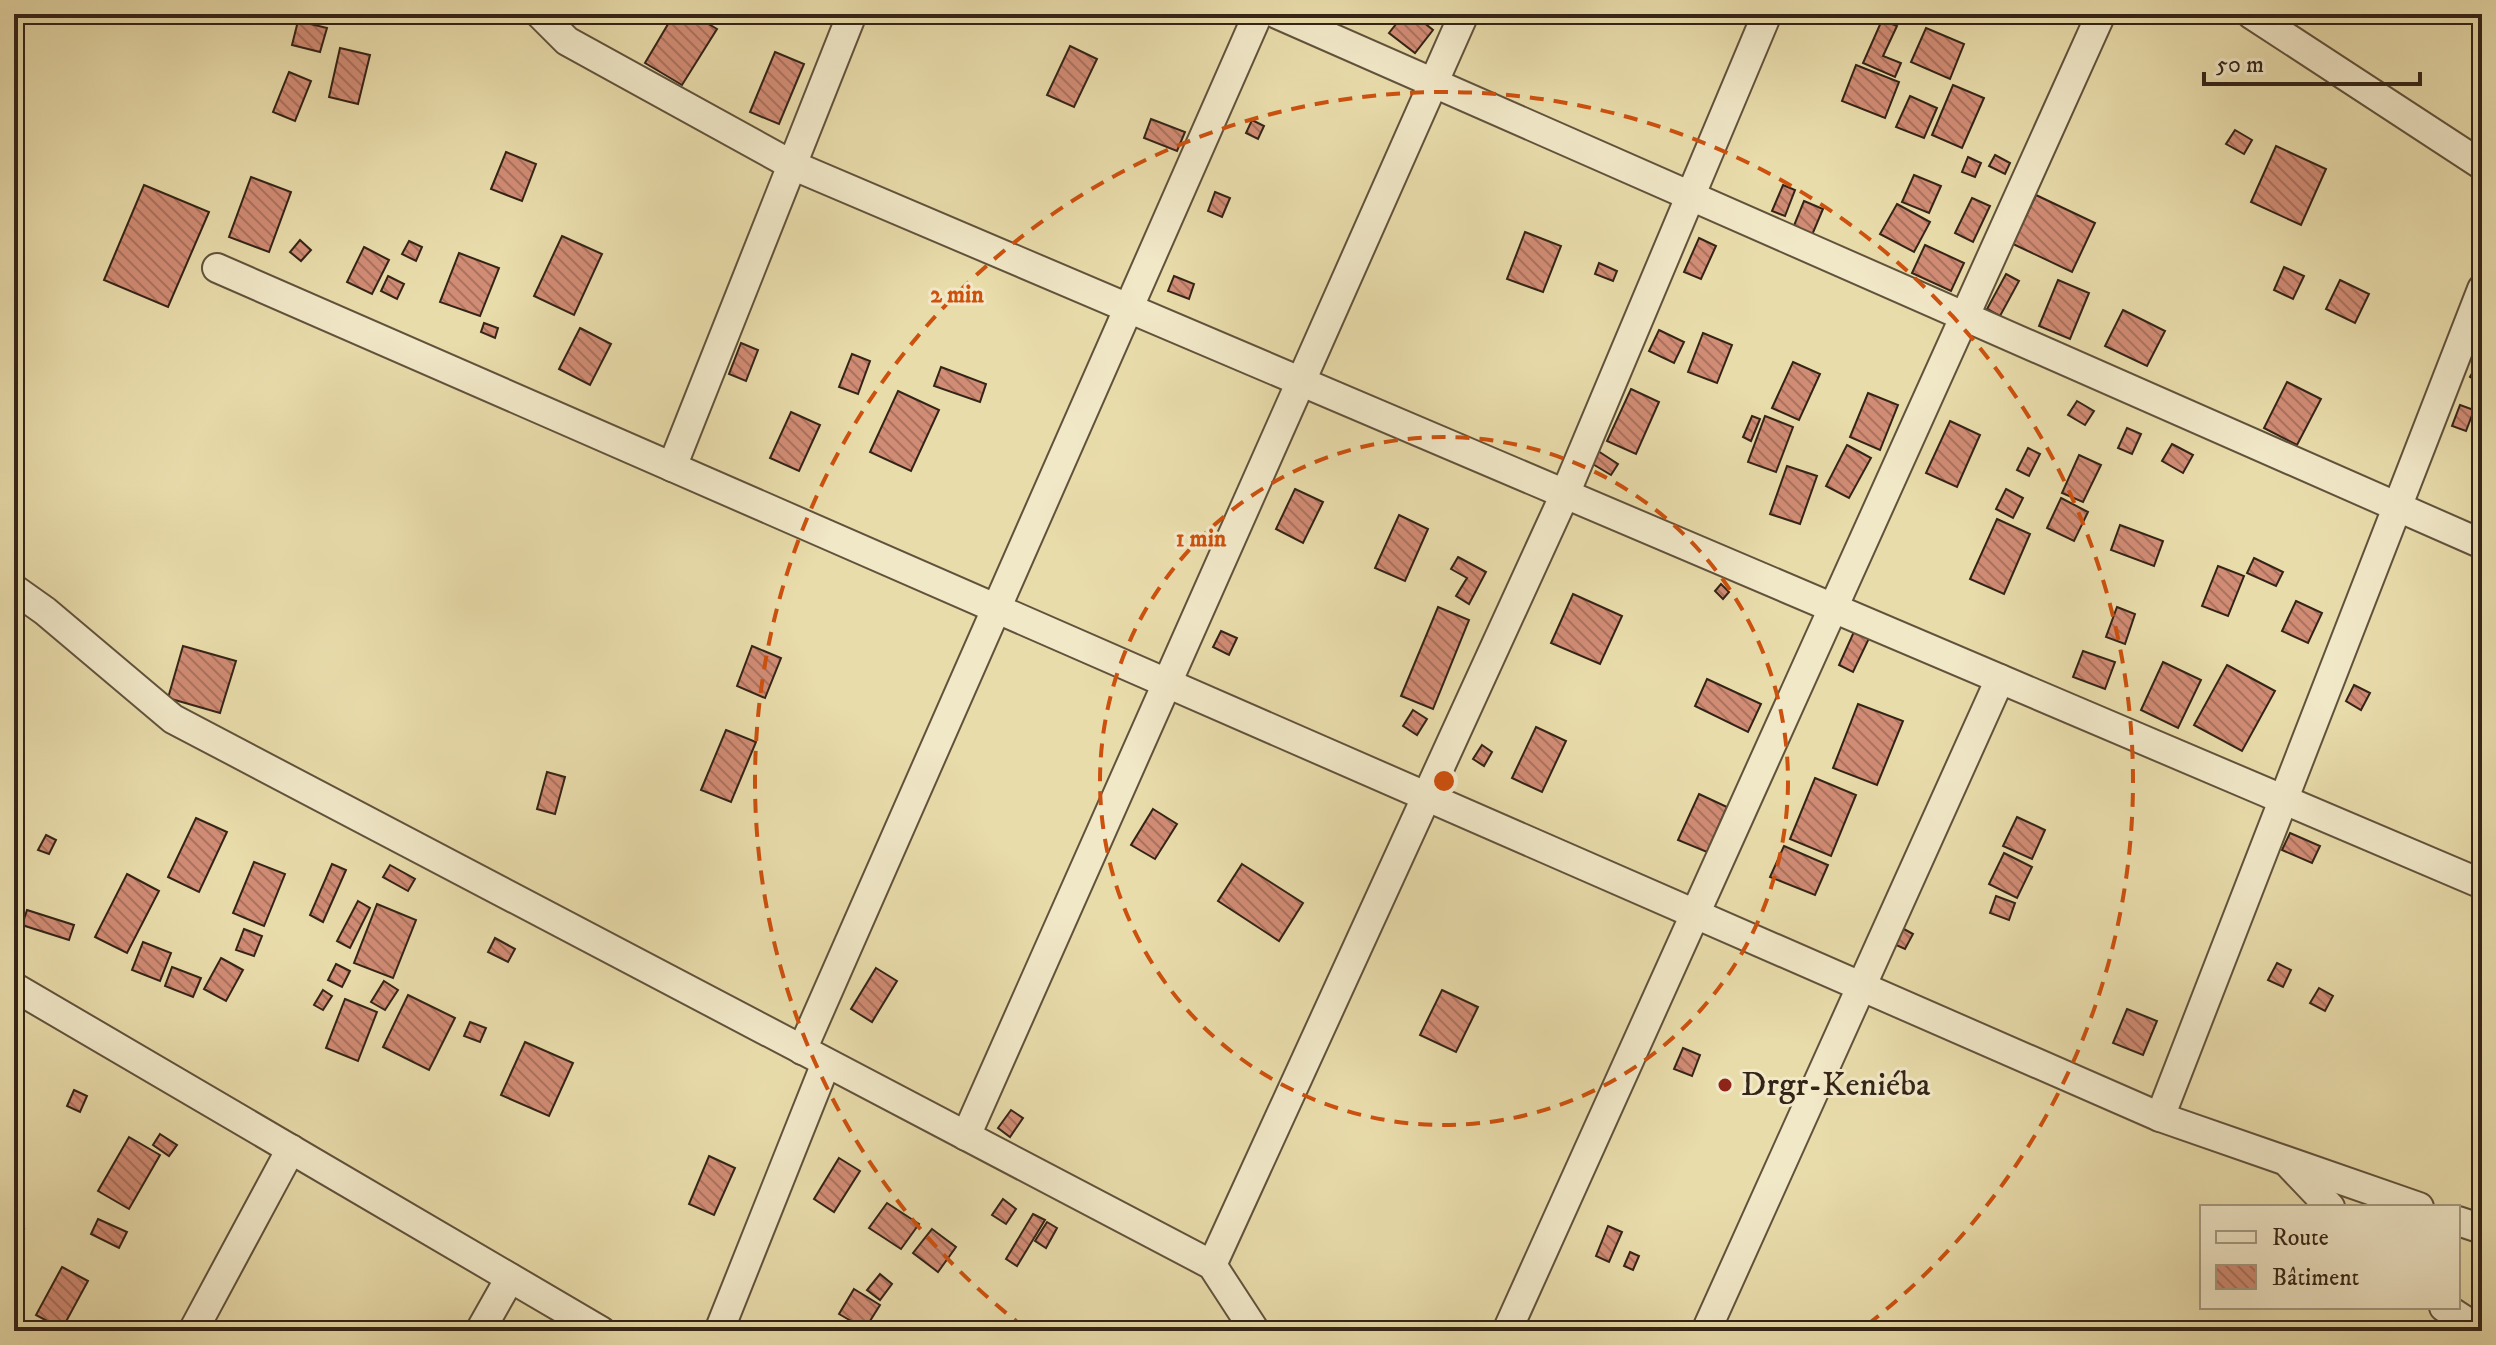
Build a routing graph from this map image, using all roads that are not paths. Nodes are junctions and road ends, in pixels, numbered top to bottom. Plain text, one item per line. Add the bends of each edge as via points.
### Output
1 (540, 14) edge
2 (852, 14) edge
3 (1258, 14) edge
4 (1277, 14) edge
5 (1464, 14) edge
6 (1767, 14) edge
7 (2101, 14) edge
8 (2251, 14) edge
9 (1433, 83) junction
10 (792, 165) junction
11 (2482, 165) edge
12 (1691, 196) junction
13 (217, 268) dead end
14 (2482, 289) edge
15 (1129, 308) junction
16 (1965, 317) junction
17 (1300, 381) junction
18 (672, 467) junction
19 (1565, 494) junction
20 (2397, 507) junction
21 (2482, 544) edge
22 (14, 589) edge
23 (1833, 608) junction
24 (997, 609) junction
25 (2000, 679) junction
26 (1167, 683) junction
27 (1426, 796) junction
28 (2283, 800) junction
29 (2482, 884) edge
30 (1695, 914) junction
31 (14, 987) edge
32 (1862, 987) junction
33 (814, 1056) junction
34 (2160, 1117) junction
35 (966, 1136) junction
36 (291, 1149) junction
37 (2287, 1162) junction
38 (2328, 1205) edge
39 (2413, 1205) edge
40 (2460, 1222) edge
41 (2482, 1229) edge
42 (1212, 1265) junction
43 (510, 1278) junction
44 (2447, 1309) edge
45 (193, 1331) edge
46 (480, 1331) edge
47 (601, 1331) edge
48 (719, 1331) edge
49 (1255, 1331) edge
50 (1507, 1331) edge
51 (1706, 1331) edge
52 (2481, 1331) edge

1 - 10 street via 567,41
2 - 10 street
3 - 15 street
4 - 9 street
5 - 9 street
6 - 12 street
7 - 16 street
8 - 11 street
9 - 12 street
9 - 17 street
10 - 15 street
10 - 18 street
12 - 16 street
12 - 19 street
13 - 18 street
14 - 20 street
15 - 17 street
15 - 24 street
16 - 20 street
16 - 23 street
17 - 19 street
17 - 26 street
18 - 24 street
19 - 23 street
19 - 27 street
20 - 21 street
20 - 28 street
22 - 33 street via 173,719
23 - 25 street
23 - 30 street
24 - 26 street
24 - 33 street
25 - 28 street
25 - 32 street
26 - 27 street
26 - 35 street
27 - 30 street
27 - 42 street
28 - 29 street
28 - 34 street
30 - 32 street
30 - 50 street
31 - 36 street
32 - 34 street
32 - 51 street
33 - 35 street
33 - 48 street
34 - 37 street
35 - 42 street
36 - 43 street
36 - 45 street
37 - 38 street
37 - 39 street
40 - 41 street
42 - 49 street
43 - 46 street
43 - 47 street
44 - 52 street

